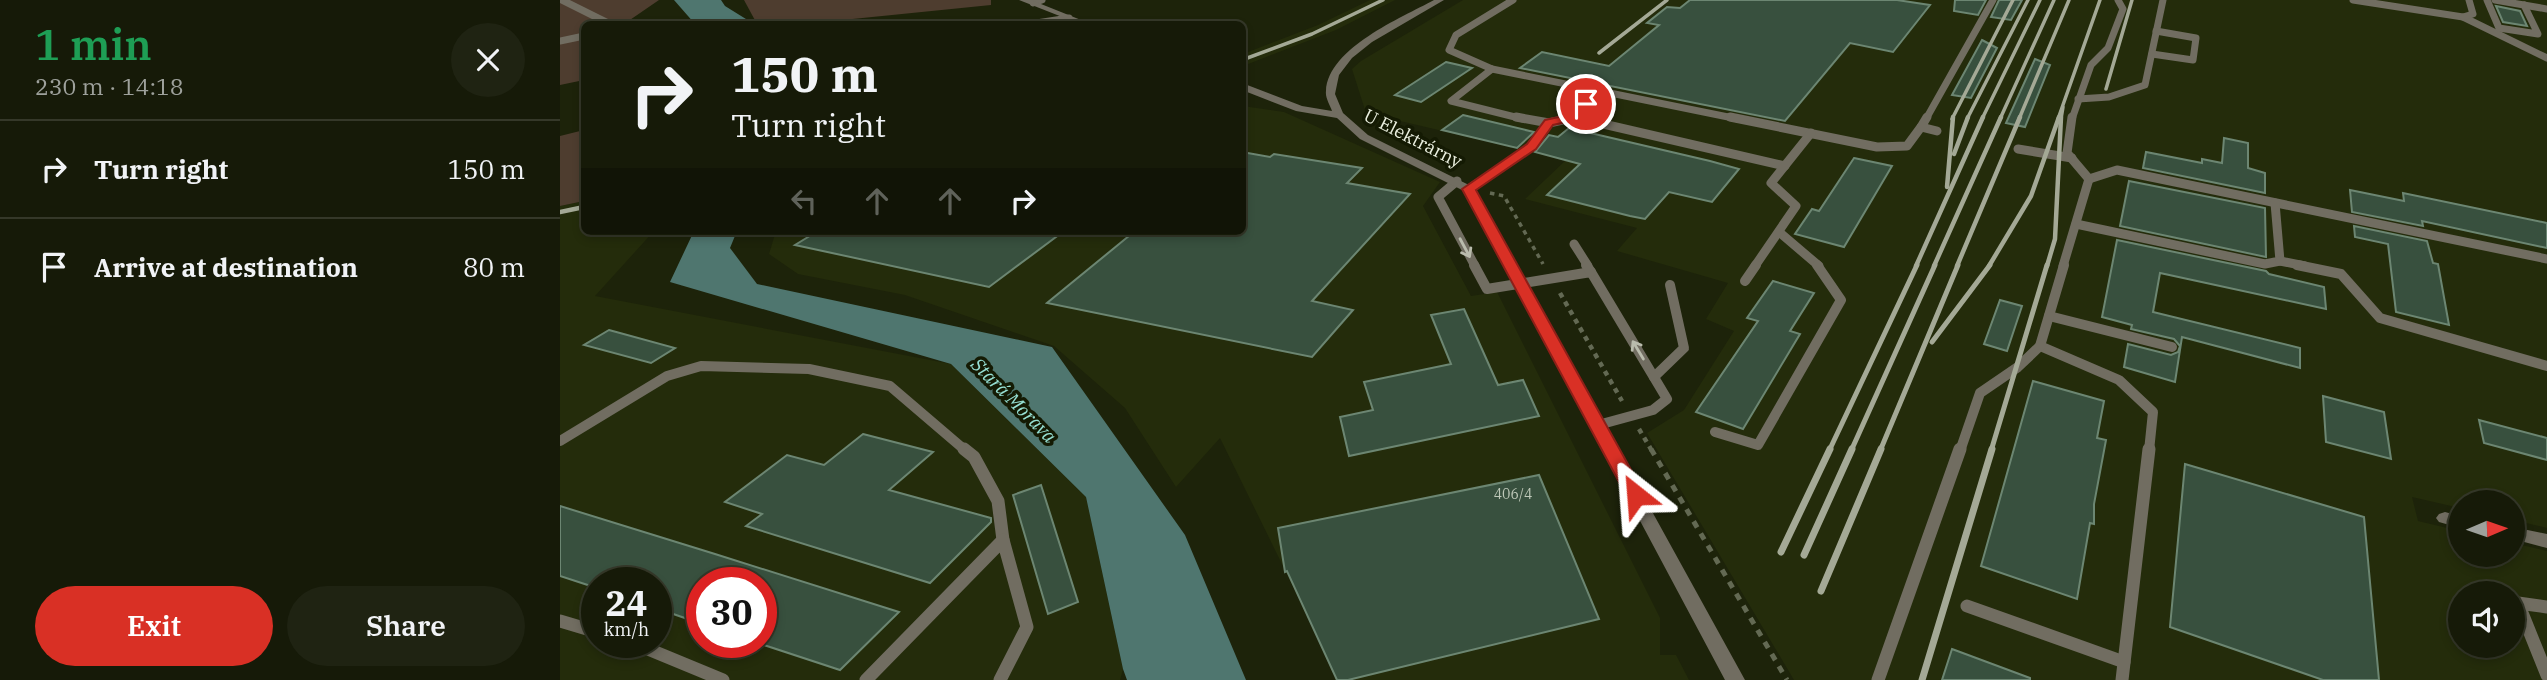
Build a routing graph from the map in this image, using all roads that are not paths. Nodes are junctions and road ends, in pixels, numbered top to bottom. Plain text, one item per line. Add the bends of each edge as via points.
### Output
1 (562, 0) edge
2 (1440, 0) edge
3 (1513, 0) edge
4 (1993, 0) edge
5 (2118, 0) edge
6 (2163, 0) edge
7 (2353, 0) edge
8 (2466, 0) edge
9 (2487, 0) edge
10 (2495, 0) edge
11 (1032, 1) edge
12 (2524, 5) junction
13 (2547, 9) edge
14 (2463, 18) junction
15 (604, 21) edge
16 (1073, 21) edge
17 (2157, 31) junction
18 (581, 37) edge
19 (560, 41) edge
20 (2152, 54) junction
21 (2547, 58) edge
22 (1492, 69) junction
23 (1246, 88) edge
24 (1599, 91) junction
25 (2078, 99) junction
26 (1336, 115) junction
27 (1572, 118) junction
28 (1549, 123) junction
29 (1921, 127) junction
30 (1937, 131) dead end
31 (1811, 133) junction
32 (2018, 149) dead end
33 (2071, 158) junction
34 (1785, 166) junction
35 (2089, 178) junction
36 (1463, 185) junction
37 (2275, 203) junction
38 (2076, 224) junction
39 (1779, 232) junction
40 (1574, 244) dead end
41 (2547, 260) edge
42 (2280, 261) junction
43 (1591, 272) junction
44 (1745, 281) dead end
45 (1519, 283) junction
46 (1670, 285) dead end
47 (2049, 316) junction
48 (2040, 346) junction
49 (2172, 347) dead end
50 (2547, 366) edge
51 (1654, 377) junction
52 (1598, 425) junction
53 (1715, 432) dead end
54 (560, 441) edge
55 (2525, 536) edge
56 (1003, 540) junction
57 (2547, 541) edge
58 (1967, 606) dead end
59 (2547, 607) edge
60 (560, 621) edge
61 (581, 627) edge
62 (670, 658) edge
63 (2124, 663) junction
64 (2547, 675) edge
65 (723, 680) edge
66 (866, 680) edge
67 (1000, 680) edge
68 (1735, 680) edge
69 (1878, 680) edge
70 (2122, 680) edge

1 - 15 lane
2 - 26 street, U Elektrárny via 1358,48 1338,65 1329,87
3 - 22 lane via 1456,36 1449,50
4 - 29 lane
5 - 25 lane via 2123,9 2108,48 2091,65
6 - 17 lane
7 - 14 lane
8 - 14 lane via 2473,14
9 - 12 lane via 2499,28 2538,34
10 - 12 lane
11 - 16 street
12 - 13 lane
14 - 21 lane
17 - 20 lane
17 - 20 lane via 2196,38 2193,60
18 - 19 lane
20 - 25 lane via 2145,85 2109,97
22 - 24 lane
22 - 28 lane via 1451,101
23 - 26 street via 1300,109
24 - 27 lane
24 - 31 lane
25 - 33 lane via 2067,153
26 - 36 street, U Elektrárny via 1364,137
27 - 28 lane
27 - 34 lane
28 - 36 lane via 1531,147
29 - 30 lane
29 - 31 lane via 1907,146 1877,146
31 - 34 lane
32 - 33 lane
33 - 35 lane
34 - 39 lane via 1771,183 1797,206
35 - 37 lane via 2117,170
35 - 38 lane
36 - 45 street, U Elektrárny
36 -> 45 lane via 1438,197 1487,289
37 - 41 lane
37 - 42 lane
38 - 42 lane via 2265,264
38 - 47 lane
39 - 44 lane
39 - 53 lane via 1820,267 1842,300 1758,445
40 - 43 lane
42 - 50 lane via 2341,274 2380,318
43 - 45 lane
51 -> 43 lane
45 - 52 street, U Elektrárny
46 - 51 lane via 1684,348
47 - 48 lane
47 - 49 lane
48 - 63 lane via 2119,380 2153,412
48 - 69 lane via 1980,393
51 - 52 lane via 1667,398 1653,410
52 - 68 street, U Elektrárny
54 - 56 lane via 667,376 701,366 809,369 890,386 974,457 998,501
55 - 57 street
56 - 66 lane
56 - 67 lane via 1027,627
58 - 63 lane
59 - 64 lane via 2518,603
60 - 61 lane
62 - 65 lane
63 - 70 lane

